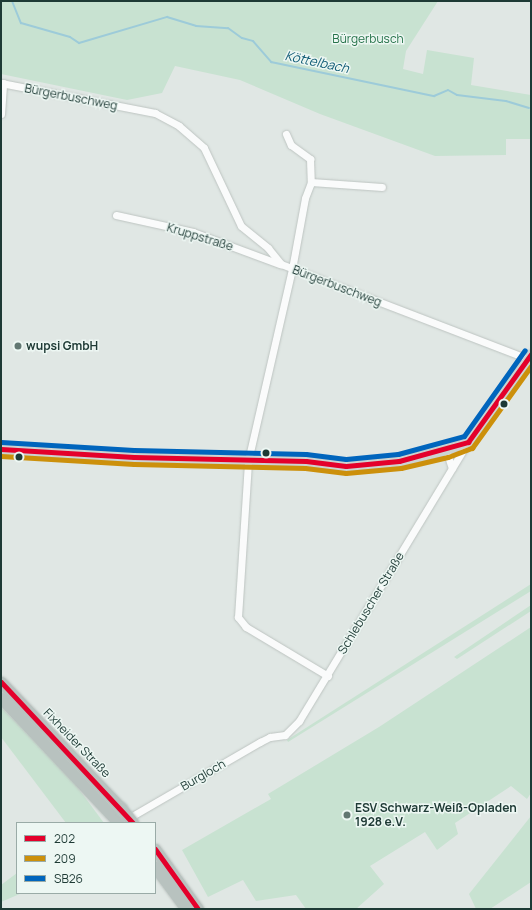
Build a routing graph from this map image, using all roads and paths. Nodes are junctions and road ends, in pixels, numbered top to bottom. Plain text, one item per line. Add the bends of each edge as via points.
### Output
1 (2, 83) edge
2 (1, 114) edge
3 (286, 134) dead end
4 (311, 182) junction
5 (382, 187) dead end
6 (116, 216) dead end
7 (282, 264) junction
8 (292, 269) junction
9 (529, 356) edge
10 (468, 442) junction
11 (1, 449) edge
12 (446, 450) junction
13 (248, 461) junction
14 (452, 468) junction
15 (328, 676) junction
16 (1, 682) edge
17 (1, 698) edge
18 (285, 735) joint
19 (125, 822) edge
20 (156, 851) edge
21 (156, 867) edge
22 (169, 876) junction
23 (186, 909) edge
24 (198, 909) edge

1 - 2 street
1 - 7 street, Bürgerbuschweg via 155,114 179,126 210,156 241,226 268,248
3 - 4 street via 291,145 310,159
4 - 5 street
4 - 8 street via 305,198
6 - 7 street, Kruppstraße via 199,234
7 - 8 street, Bürgerbuschweg
8 - 9 street, Bürgerbuschweg
8 - 13 street
9 - 10 main road, Schlebuscher Straße
10 - 12 main road
10 - 14 street, Schlebuscher Straße
11 - 13 main road
12 - 13 main road via 362,467 306,461
12 - 14 street
13 - 15 street via 238,617 246,627
14 - 15 street, Schlebuscher Straße
15 - 18 street, Schlebuscher Straße via 305,714
16 - 19 highway, Fixheider Straße, bridge via 121,808
17 - 19 highway, Fixheider Straße via 106,807
18 - 19 street, Burgloch via 270,737 260,742
20 - 22 highway
21 - 22 highway
22 - 23 highway
22 - 24 highway

